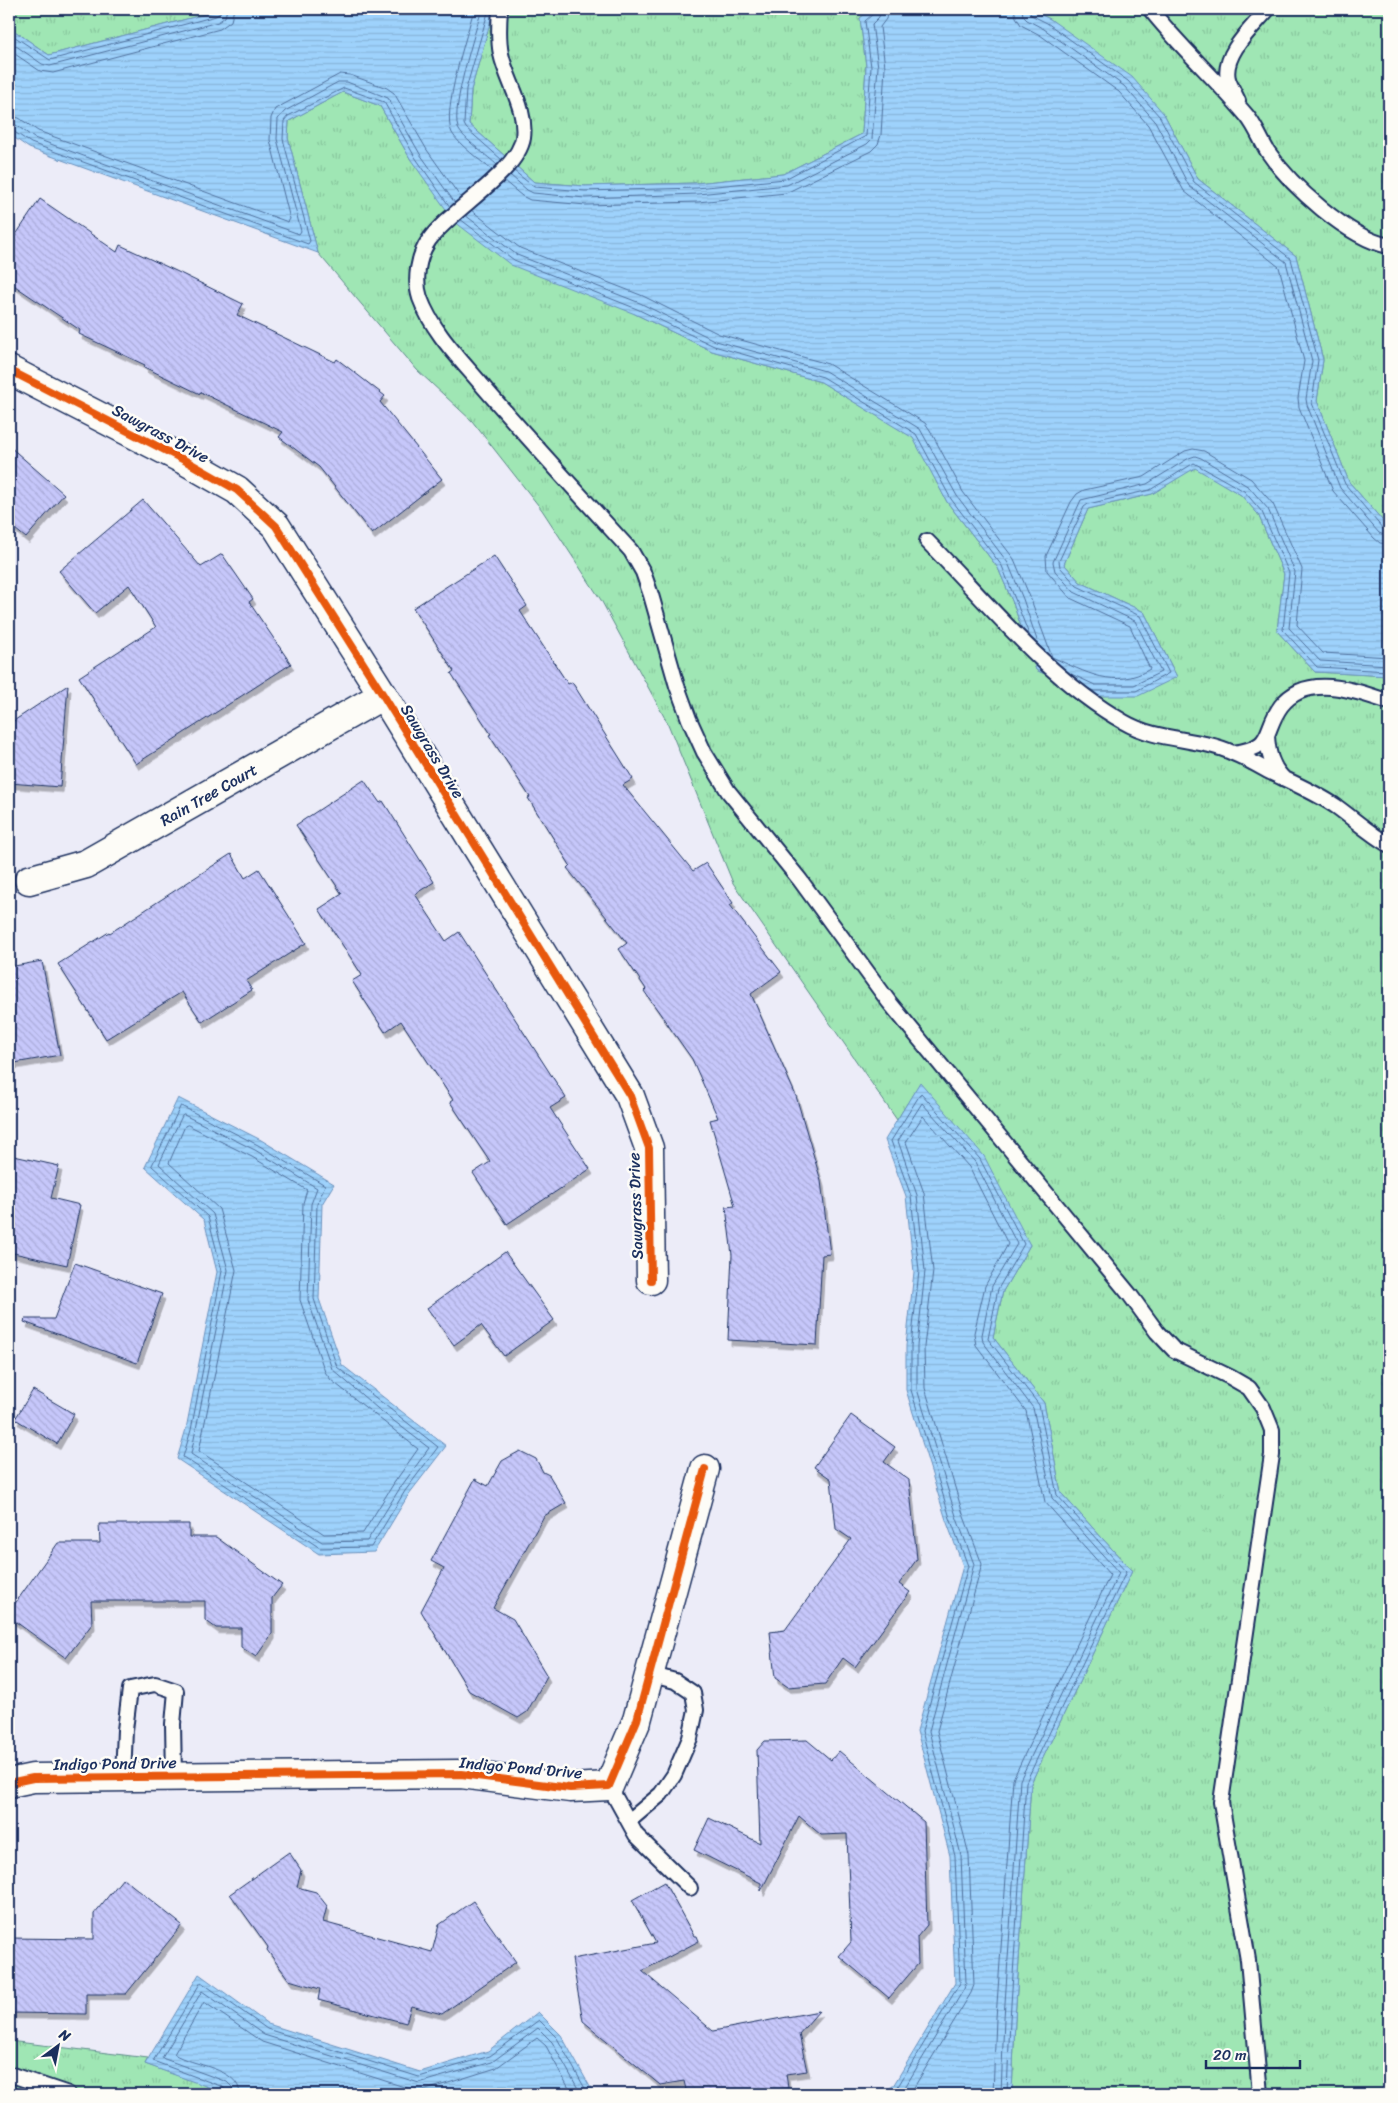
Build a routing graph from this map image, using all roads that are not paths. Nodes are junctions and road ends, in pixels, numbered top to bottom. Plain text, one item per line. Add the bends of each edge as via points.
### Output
1 (500, 9) edge
2 (1150, 9) edge
3 (1268, 9) edge
4 (1244, 113) junction
5 (1389, 246) edge
6 (9, 370) edge
7 (927, 541) dead end
8 (383, 694) junction
9 (1389, 702) edge
10 (1267, 736) junction
11 (1233, 753) junction
12 (1282, 778) junction
13 (1389, 845) edge
14 (29, 880) dead end
15 (651, 1280) dead end
16 (705, 1469) dead end
17 (649, 1674) junction
18 (174, 1776) junction
19 (123, 1777) junction
20 (9, 1783) edge
21 (609, 1786) junction
22 (629, 1821) junction
23 (690, 1888) dead end
24 (9, 2074) edge
25 (68, 2094) edge
26 (1260, 2094) edge

1 - 26 lane via 501,54 521,113 523,137 519,151 508,166 429,240 417,276 420,298 446,343 631,551 649,587 689,719 704,752 728,791 800,880 888,1002 1157,1332 1174,1350 1248,1388 1263,1408 1272,1430 1272,1455 1221,1802 1248,1960
2 - 4 lane
3 - 4 lane via 1230,55 1227,66 1228,78
4 - 5 lane via 1268,152 1310,199 1369,240
6 - 8 street, Sawgrass Drive via 237,490 276,526
7 - 11 lane via 1019,638 1102,708 1126,724 1160,736 1211,744
8 - 14 street, Rain Tree Court via 86,864
8 - 15 street, Sawgrass Drive via 630,1096 648,1148
9 - 10 lane via 1339,688 1312,688 1289,698
10 - 11 lane via 1254,748
10 - 12 lane via 1269,754
11 - 12 lane
12 - 13 lane via 1337,807
16 - 17 street
17 - 21 street via 637,1720
17 - 22 lane via 675,1681 693,1693 696,1710 690,1738 674,1775 661,1794
18 - 19 street, Indigo Pond Drive
18 - 19 lane via 176,1691 155,1684 130,1689
18 - 21 street, Indigo Pond Drive via 460,1774 570,1788
19 - 20 street, Indigo Pond Drive via 33,1778
21 - 22 lane
22 - 23 lane via 636,1835
24 - 25 lane

